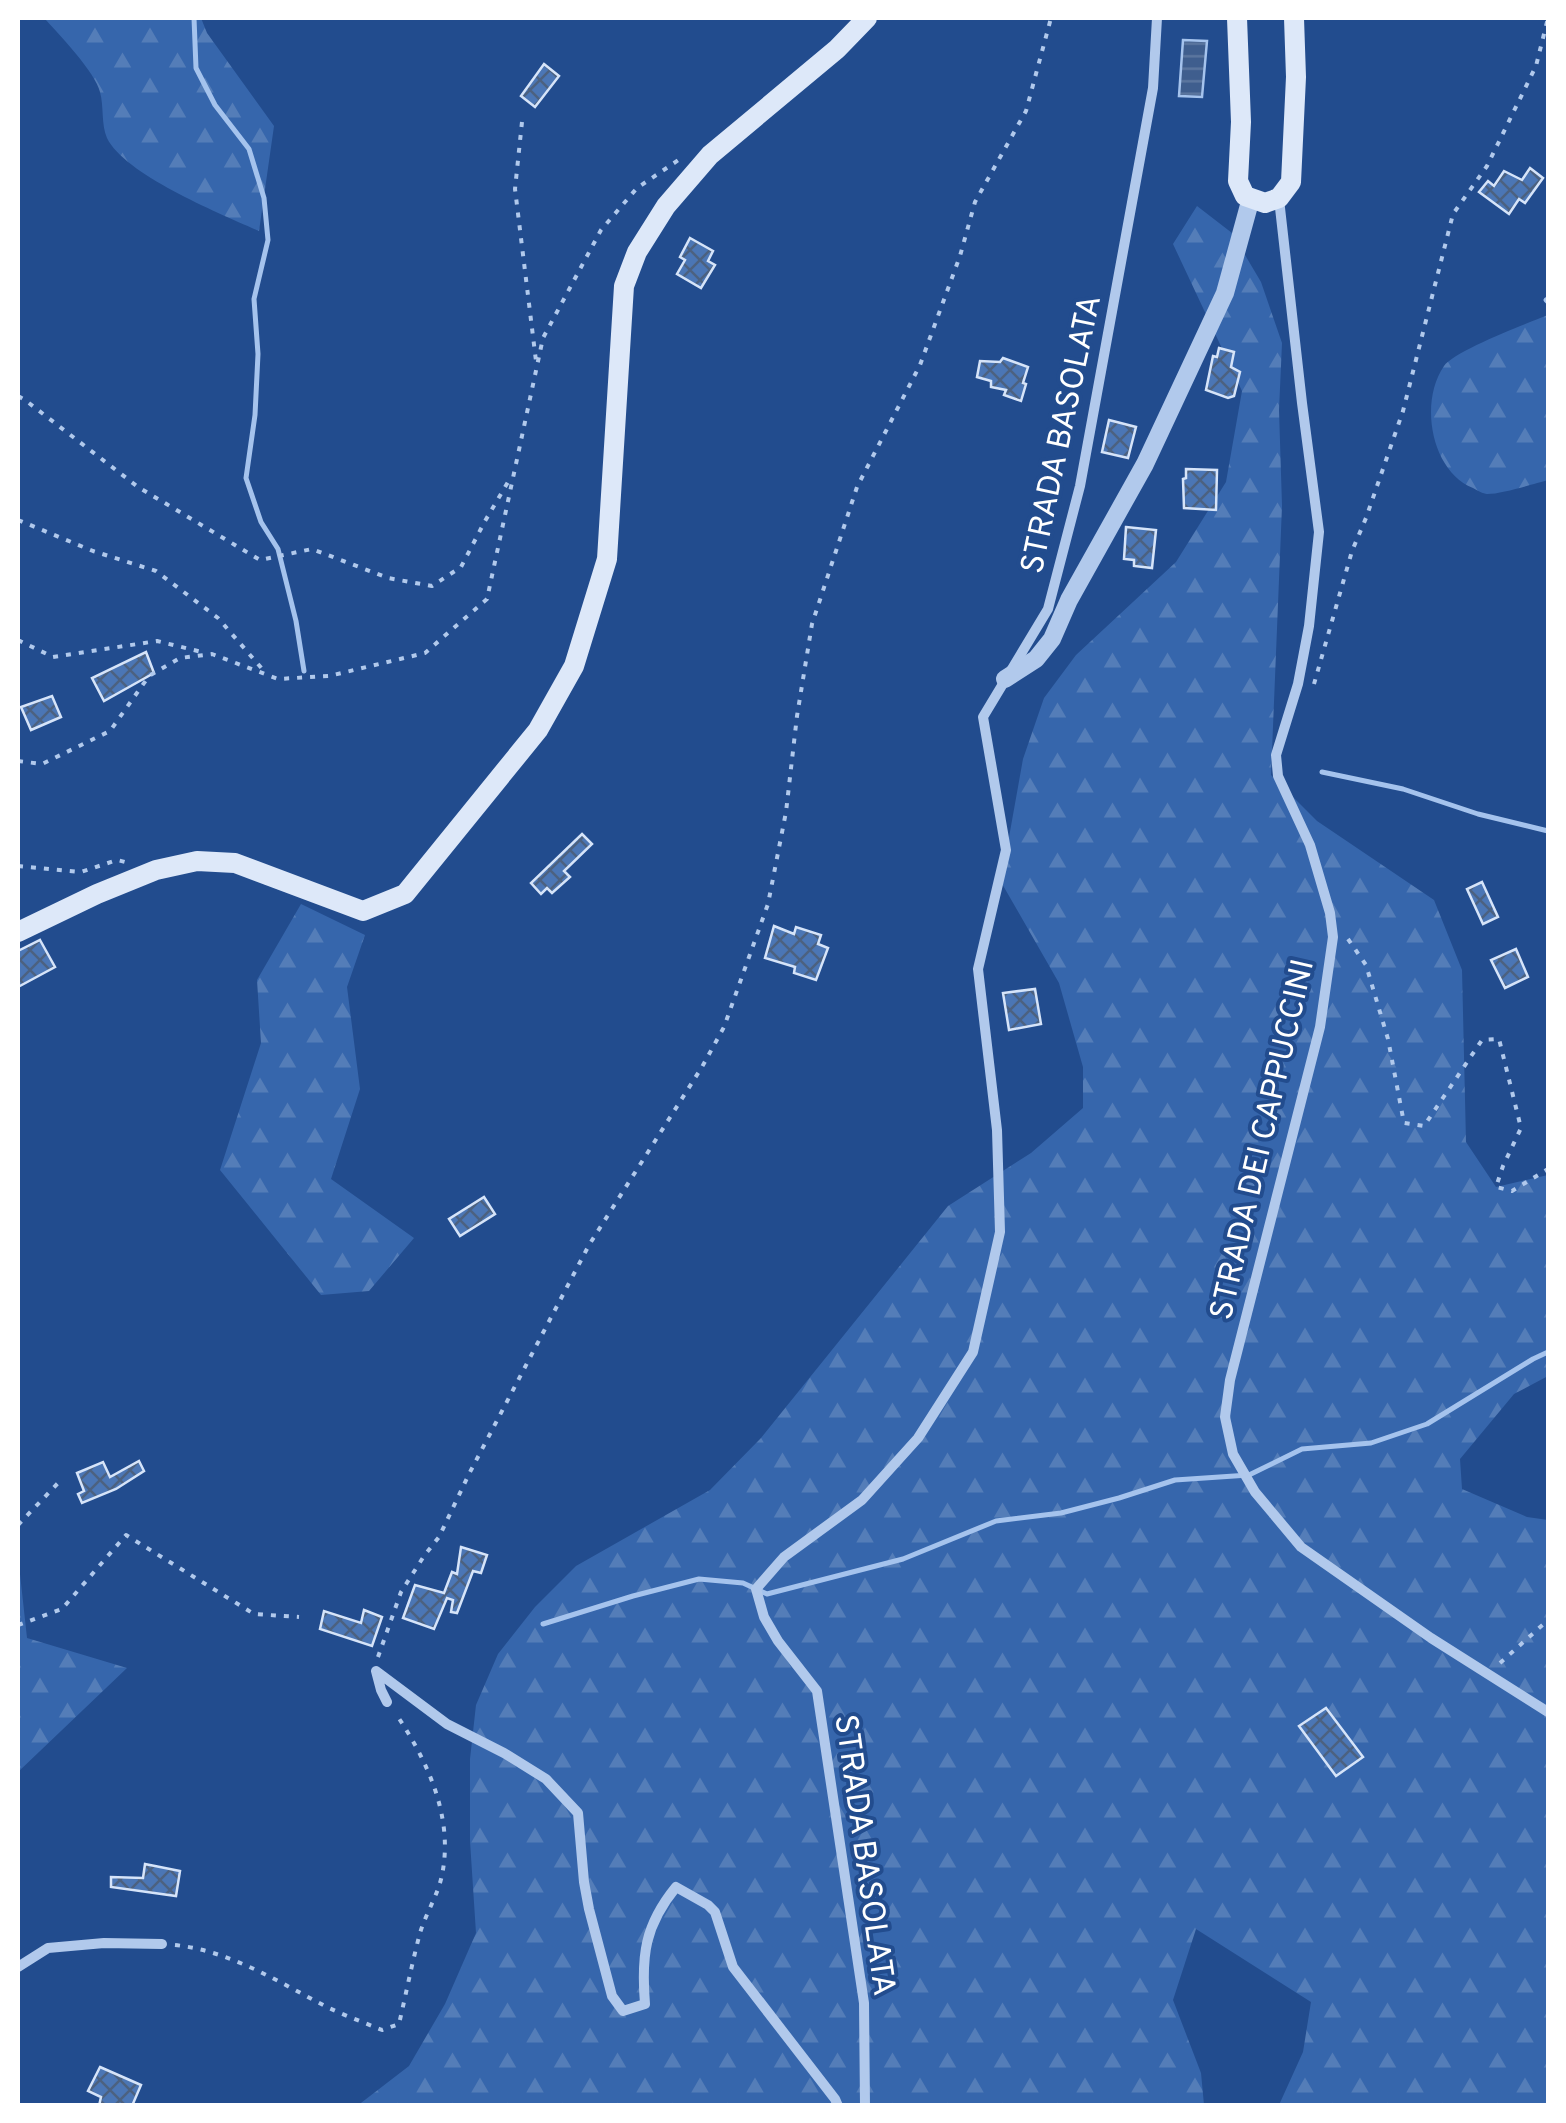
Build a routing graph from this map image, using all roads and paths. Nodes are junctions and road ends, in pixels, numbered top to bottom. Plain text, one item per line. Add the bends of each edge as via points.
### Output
1 (866, 18) edge
2 (1051, 18) edge
3 (1156, 18) edge
4 (1237, 18) edge
5 (1294, 18) edge
6 (1548, 18) edge
7 (522, 122) dead end
8 (687, 154) dead end
9 (1251, 198) junction
10 (1279, 198) junction
11 (537, 366) junction
12 (18, 396) edge
13 (514, 471) junction
14 (18, 520) edge
15 (18, 640) edge
16 (212, 654) junction
17 (267, 675) junction
18 (1006, 679) junction
19 (1311, 694) dead end
20 (18, 761) edge
21 (18, 866) edge
22 (156, 870) junction
23 (18, 932) edge
24 (1348, 939) dead end
25 (1548, 1169) edge
26 (59, 1482) dead end
27 (18, 1525) edge
28 (298, 1618) dead end
29 (1548, 1620) edge
30 (18, 1625) edge
31 (376, 1671) junction
32 (1488, 1673) junction
33 (388, 1702) joint
34 (1548, 1712) edge
35 (162, 1944) joint
36 (18, 1966) edge
37 (838, 2106) edge
38 (865, 2106) edge

1 - 22 main road via 710,156 666,206 638,252 624,286 607,559 574,666 538,730 405,894 364,910 235,862 196,860
2 - 31 path via 1026,110 975,202 920,365 857,486 812,624 768,904 724,1027 589,1245 439,1537 401,1592
3 - 18 street, STRADA BASOLATA via 1152,88 1080,486 1048,609
4 - 9 main road via 1238,181
5 - 10 main road via 1291,182
6 - 19 path via 1536,66 1487,166 1453,214 1404,411 1352,551
7 - 11 path via 515,189
8 - 11 path via 638,188 600,230 543,338
9 - 10 main road
9 - 18 street via 1225,293 1145,464 1052,639
10 - 32 street, STRADA DEI CAPPUCCINI via 1319,532 1302,665 1276,755 1278,776 1310,845 1333,937 1320,1028 1225,1417 1233,1454 1255,1492 1302,1547
11 - 13 path
12 - 13 path via 138,488 260,560 312,550 432,586 461,568
13 - 17 path via 487,600 425,653 330,676
14 - 17 path via 156,571 218,618
15 - 16 path via 53,657 157,641
16 - 17 path
16 - 20 path via 180,658 149,676 110,731 42,764
18 - 38 street, STRADA BASOLATA via 982,716 1006,850 978,968 997,1130 1000,1232 973,1352 918,1438 862,1500 784,1557 756,1589 778,1640 817,1691 864,2003
21 - 22 path via 81,872 117,860
22 - 23 main road
24 - 25 path via 1366,965 1404,1123 1424,1126 1482,1040 1498,1039 1521,1128 1496,1187 1512,1190
26 - 27 path
28 - 30 path via 254,1614 126,1534 62,1610
29 - 32 path
31 - 33 street
31 - 37 street via 447,1724 546,1779 578,1812 589,1909 612,1996 623,2011 645,2004 646,1943 676,1887 715,1912 733,1967
32 - 34 street, STRADA DEI CAPPUCCINI
33 - 35 path via 430,1772 445,1840 442,1876 399,2024 382,2030 201,1948
35 - 36 street via 48,1948

